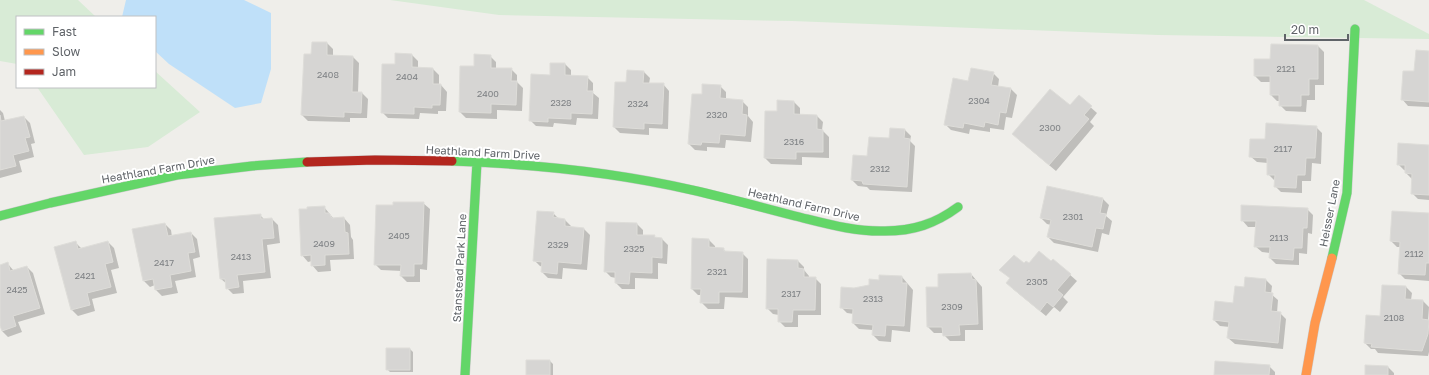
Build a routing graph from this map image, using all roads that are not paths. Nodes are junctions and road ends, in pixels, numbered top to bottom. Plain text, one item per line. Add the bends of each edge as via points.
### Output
1 (1355, 29) dead end
2 (477, 162) junction
3 (958, 207) dead end
4 (0, 216) edge
5 (465, 375) edge
6 (1306, 375) edge

1 - 6 street, Heisser Lane via 1347,193 1315,323
2 - 3 street, Heathland Farm Drive via 525,165 665,184 860,230 892,232 918,228 939,221
2 - 4 street, Heathland Farm Drive via 400,159 266,164 192,173 128,185
2 - 5 street, Stanstead Park Lane

